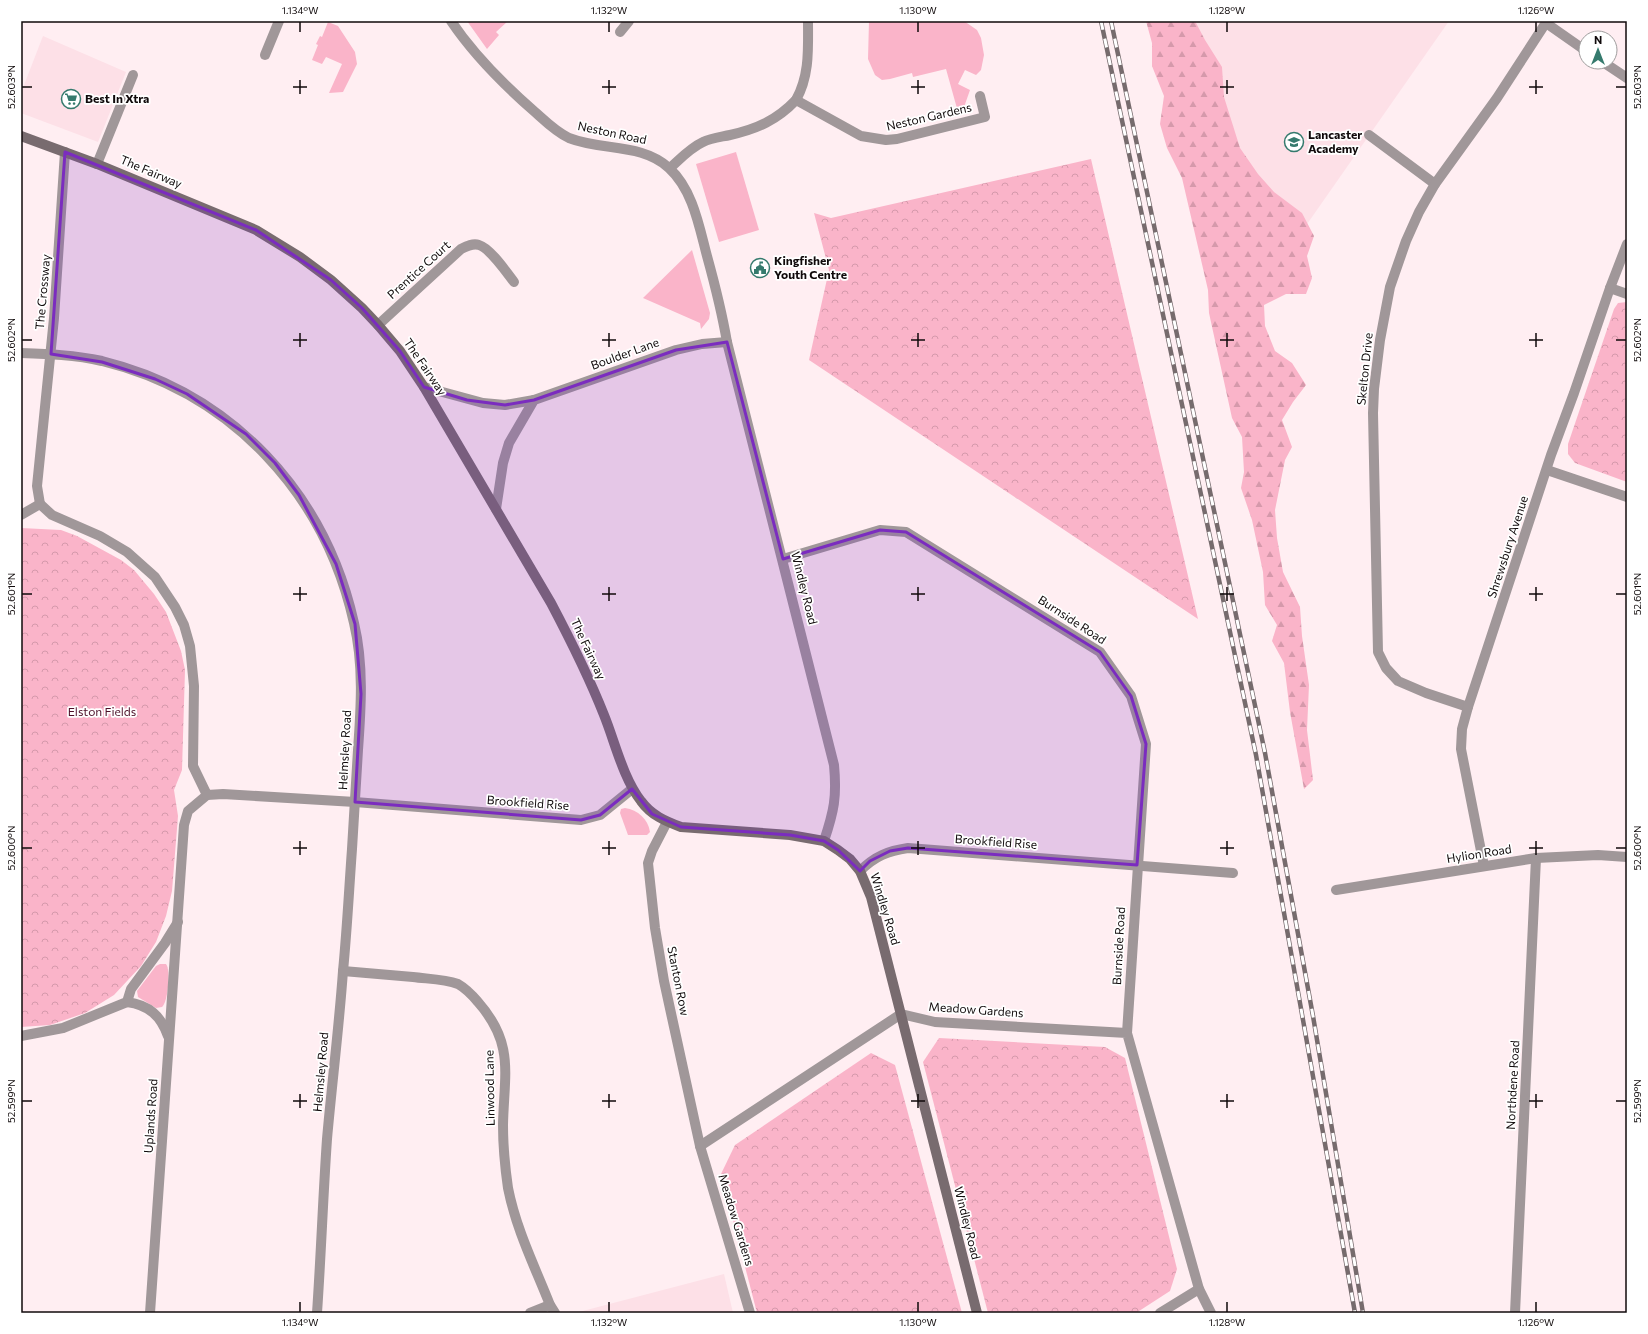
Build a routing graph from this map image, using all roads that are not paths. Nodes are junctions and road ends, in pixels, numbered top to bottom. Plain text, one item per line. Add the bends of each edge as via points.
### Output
1 (279, 21) edge
2 (628, 21) edge
3 (808, 21) edge
4 (1546, 22) edge
5 (452, 23) edge
6 (620, 32) dead end
7 (1578, 44) edge
8 (265, 55) dead end
9 (1615, 70) edge
10 (133, 75) dead end
11 (1627, 78) edge
12 (980, 96) dead end
13 (796, 100) junction
14 (1369, 135) dead end
15 (21, 136) edge
16 (65, 152) junction
17 (97, 164) junction
18 (670, 168) junction
19 (1434, 184) junction
20 (1627, 244) edge
21 (514, 282) dead end
22 (1610, 288) junction
23 (1627, 294) edge
24 (378, 325) junction
25 (727, 342) junction
26 (21, 353) edge
27 (51, 354) junction
28 (424, 387) junction
29 (534, 400) junction
30 (1547, 470) junction
31 (1627, 497) edge
32 (40, 504) junction
33 (496, 509) junction
34 (21, 515) edge
35 (783, 559) junction
36 (1468, 707) junction
37 (632, 789) junction
38 (207, 795) junction
39 (355, 802) junction
40 (667, 822) junction
41 (824, 842) junction
42 (1627, 857) edge
43 (1536, 858) junction
44 (1137, 865) junction
45 (1484, 866) junction
46 (860, 871) junction
47 (1233, 873) dead end
48 (1336, 890) dead end
49 (178, 922) junction
50 (344, 971) junction
51 (127, 1002) junction
52 (901, 1014) junction
53 (1127, 1033) junction
54 (21, 1036) edge
55 (169, 1038) junction
56 (700, 1146) junction
57 (1199, 1289) junction
58 (552, 1309) edge
59 (150, 1313) edge
60 (317, 1313) edge
61 (530, 1313) edge
62 (750, 1313) edge
63 (977, 1313) edge
64 (1160, 1313) edge
65 (1211, 1313) edge
66 (1515, 1313) edge

1 - 8 street
2 - 6 street
3 - 13 street via 806,73
4 - 7 street
4 - 19 street, Skelton Drive via 1497,98
5 - 18 street, Neston Road via 474,52 549,125 561,133 588,144 635,150 654,156
9 - 11 street
10 - 17 street
12 - 13 street, Neston Gardens via 985,117 886,140 861,136
13 - 18 street via 763,126 696,145
14 - 19 street
15 - 16 street, The Fairway
16 - 17 street, The Fairway
16 - 27 street, The Crossway
17 - 24 street, The Fairway via 256,230 331,280
18 - 25 street, Neston Road via 681,182 696,214 722,309
19 - 36 street, Skelton Drive via 1406,241 1390,287 1374,389 1378,652 1386,668 1398,681
20 - 22 street, Shrewsbury Avenue
21 - 24 street, Prentice Court via 488,250 480,245 471,245 461,249
22 - 23 street
22 - 30 street, Shrewsbury Avenue
24 - 28 street, The Fairway via 400,351
25 - 29 street, Boulder Lane via 676,350
25 - 35 street, Windley Road
26 - 27 street, Helmsley Road
27 - 32 street, The Crossway via 37,486
27 - 39 street, Helmsley Road via 109,364 155,378 188,394 246,434 275,464 299,495 336,564 355,624 359,647 361,694
28 - 29 street, Boulder Lane via 483,403 505,405
28 - 33 street, The Fairway
29 - 33 street via 509,443 503,463
30 - 31 street
30 - 36 street, Shrewsbury Avenue
32 - 34 street
32 - 38 street via 52,515 100,536 127,552 155,577 175,607 190,646 194,686 193,766
33 - 37 street, The Fairway via 570,639
35 - 41 street, Windley Road via 834,765 836,799
35 - 44 street, Burnside Road via 880,530 906,532 1100,652 1131,696 1146,744
36 - 45 street, Shrewsbury Avenue via 1462,729 1461,749
37 - 39 street, Brookfield Rise via 600,815 581,820
37 - 40 street via 652,814
38 - 39 street, Brookfield Rise
38 - 49 street via 188,811 184,825
39 - 50 street, Helmsley Road
40 - 41 street via 696,829 790,835
40 - 56 street, Stanton Row via 652,851 648,863 649,875 664,981
41 - 46 street, Windley Road via 838,850
42 - 43 street, Hylion Road via 1598,855
43 - 45 street, Hylion Road
43 - 66 street, Northdene Road
44 - 46 street, Brookfield Rise via 908,848 890,851
44 - 47 street, Brookfield Rise
44 - 53 street, Burnside Road
45 - 48 street, Hylion Road
46 - 52 street, Windley Road via 871,897
49 - 51 street via 131,989
49 - 55 street, Uplands Road
50 - 58 street, Linwood Lane via 442,980 459,985 473,996 495,1023 505,1054 503,1125 508,1188 522,1236
50 - 60 street, Helmsley Road via 327,1140
51 - 54 street via 63,1028
51 - 55 street via 136,1004 160,1019
52 - 53 street, Meadow Gardens via 935,1022
52 - 56 street
52 - 63 street, Windley Road
53 - 57 street
55 - 59 street, Uplands Road
56 - 62 street, Meadow Gardens
57 - 64 street
57 - 65 street
58 - 61 street

